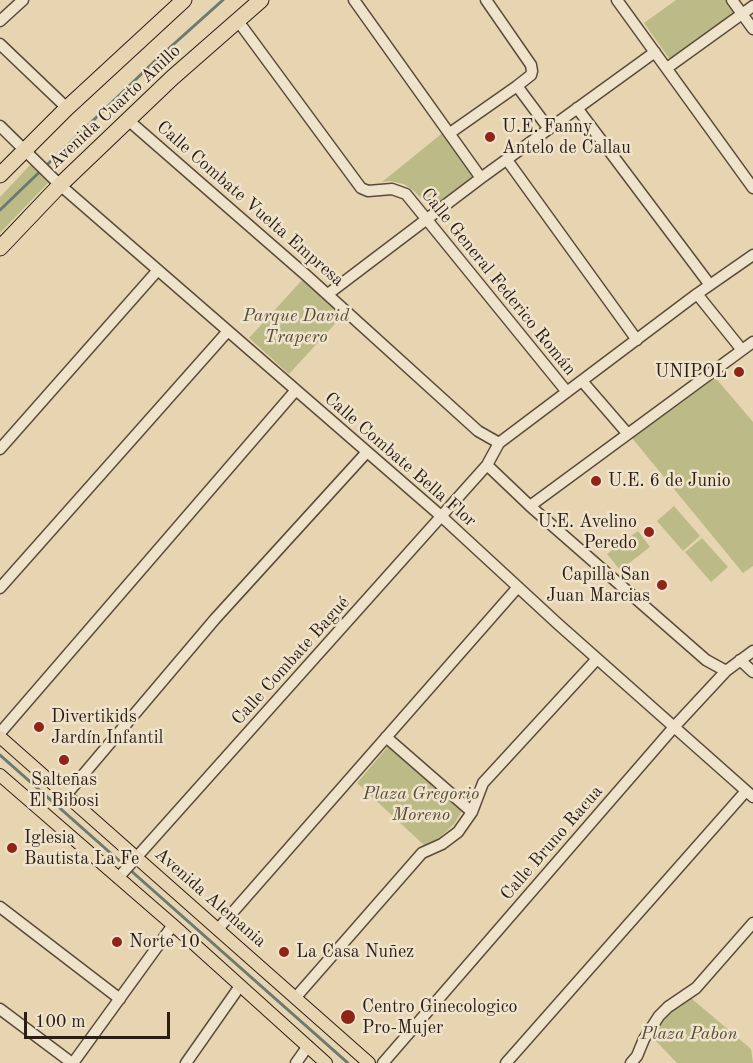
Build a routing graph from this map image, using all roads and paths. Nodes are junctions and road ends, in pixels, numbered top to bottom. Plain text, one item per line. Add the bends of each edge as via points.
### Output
1 (23, 0) edge
2 (184, 0) edge
3 (261, 0) edge
4 (354, 0) edge
5 (486, 0) edge
6 (617, 0) edge
7 (732, 0) edge
8 (753, 6) edge
9 (742, 14) junction
10 (0, 21) edge
11 (238, 21) junction
12 (753, 29) edge
13 (0, 44) edge
14 (655, 52) junction
15 (667, 68) junction
16 (517, 86) junction
17 (67, 108) junction
18 (577, 108) junction
19 (128, 120) junction
20 (0, 126) edge
21 (549, 129) junction
22 (450, 133) junction
23 (27, 154) junction
24 (507, 160) junction
25 (0, 174) edge
26 (481, 178) junction
27 (57, 182) junction
28 (753, 188) edge
29 (426, 219) junction
30 (0, 248) edge
31 (753, 255) edge
32 (158, 270) junction
33 (710, 285) junction
34 (328, 294) junction
35 (697, 294) junction
36 (228, 331) junction
37 (637, 340) junction
38 (753, 342) edge
39 (742, 350) junction
40 (582, 381) junction
41 (296, 390) junction
42 (567, 392) junction
43 (627, 433) junction
44 (499, 443) junction
45 (0, 448) edge
46 (367, 452) junction
47 (487, 465) junction
48 (530, 506) junction
49 (441, 516) junction
50 (518, 587) junction
51 (0, 588) edge
52 (753, 651) edge
53 (597, 659) junction
54 (740, 660) junction
55 (726, 671) junction
56 (753, 672) edge
57 (674, 727) junction
58 (0, 735) edge
59 (386, 737) junction
60 (0, 775) edge
61 (750, 794) edge
62 (66, 795) junction
63 (472, 812) junction
64 (135, 860) junction
65 (120, 876) junction
66 (0, 907) edge
67 (753, 923) edge
68 (173, 925) junction
69 (218, 929) junction
70 (240, 986) junction
71 (296, 997) junction
72 (120, 999) junction
73 (0, 1009) edge
74 (308, 1046) junction
75 (72, 1063) edge
76 (186, 1063) edge
77 (296, 1063) edge
78 (327, 1063) edge
79 (369, 1063) edge
80 (383, 1063) edge
81 (506, 1063) edge
82 (631, 1063) edge

1 - 10 street
2 - 17 highway, Avenida Cuarto Anillo
3 - 11 highway, Avenida Cuarto Anillo
4 - 22 street
5 - 16 street via 531,65 531,75
6 - 14 street
7 - 9 street
8 - 9 street
9 - 12 street
9 - 15 street
11 - 19 highway, Avenida Cuarto Anillo
11 - 29 street, Calle General Federico Román via 361,188 399,190
13 - 17 street
14 - 15 street
14 - 18 street
15 - 28 street
16 - 21 street
16 - 22 street
17 - 23 highway, Avenida Cuarto Anillo
18 - 21 street
18 - 33 street
19 - 27 highway, Avenida Cuarto Anillo
19 - 34 street, Calle Combate Vuelta Empresa
20 - 23 street, Calle Combate Bella Flor
21 - 24 street
22 - 26 street
23 - 25 highway, Avenida Cuarto Anillo
23 - 27 street, Calle Combate Bella Flor
24 - 26 street
24 - 37 street
26 - 29 street
27 - 30 highway, Avenida Cuarto Anillo
27 - 32 street, Calle Combate Bella Flor
29 - 34 street
29 - 42 street, Calle General Federico Román
31 - 33 street
32 - 36 street, Calle Combate Bella Flor
32 - 45 street
33 - 35 street
34 - 44 street, Calle Combate Vuelta Empresa via 478,430
35 - 37 street
35 - 39 street
36 - 41 street, Calle Combate Bella Flor
36 - 51 street
37 - 40 street
38 - 39 street
39 - 43 street
40 - 42 street
40 - 43 street
41 - 46 street, Calle Combate Bella Flor
41 - 58 street
42 - 44 street
43 - 48 street
44 - 47 street
46 - 49 street, Calle Combate Bella Flor
46 - 62 street via 214,620
47 - 48 street
47 - 49 street, Calle Combate Bagué
48 - 55 street via 705,660
49 - 50 street, Calle Combate Bella Flor
49 - 64 street, Calle Combate Bagué
50 - 53 street, Calle Combate Bella Flor
50 - 59 street
52 - 54 street, Calle Bruno Racua
53 - 57 street, Calle Combate Bella Flor
53 - 63 street via 483,783
54 - 55 street, Calle Bruno Racua
54 - 56 street
55 - 57 street, Calle Bruno Racua
57 - 61 street, Calle Combate Bella Flor
57 - 80 street, Calle Bruno Racua
58 - 62 main road, Avenida Alemania
59 - 63 street
59 - 69 street
60 - 65 main road
61 - 81 street
62 - 64 main road, Avenida Alemania
63 - 71 street via 458,832 422,853
64 - 65 street, Calle Combate Bagué
64 - 69 main road, Avenida Alemania
65 - 68 main road
66 - 72 street
67 - 82 street via 696,988 659,1016
68 - 70 main road
68 - 72 street
69 - 71 main road, Avenida Alemania
70 - 74 main road
70 - 76 street
71 - 79 main road, Avenida Alemania
72 - 75 street
73 - 75 street
74 - 77 street
74 - 78 main road

